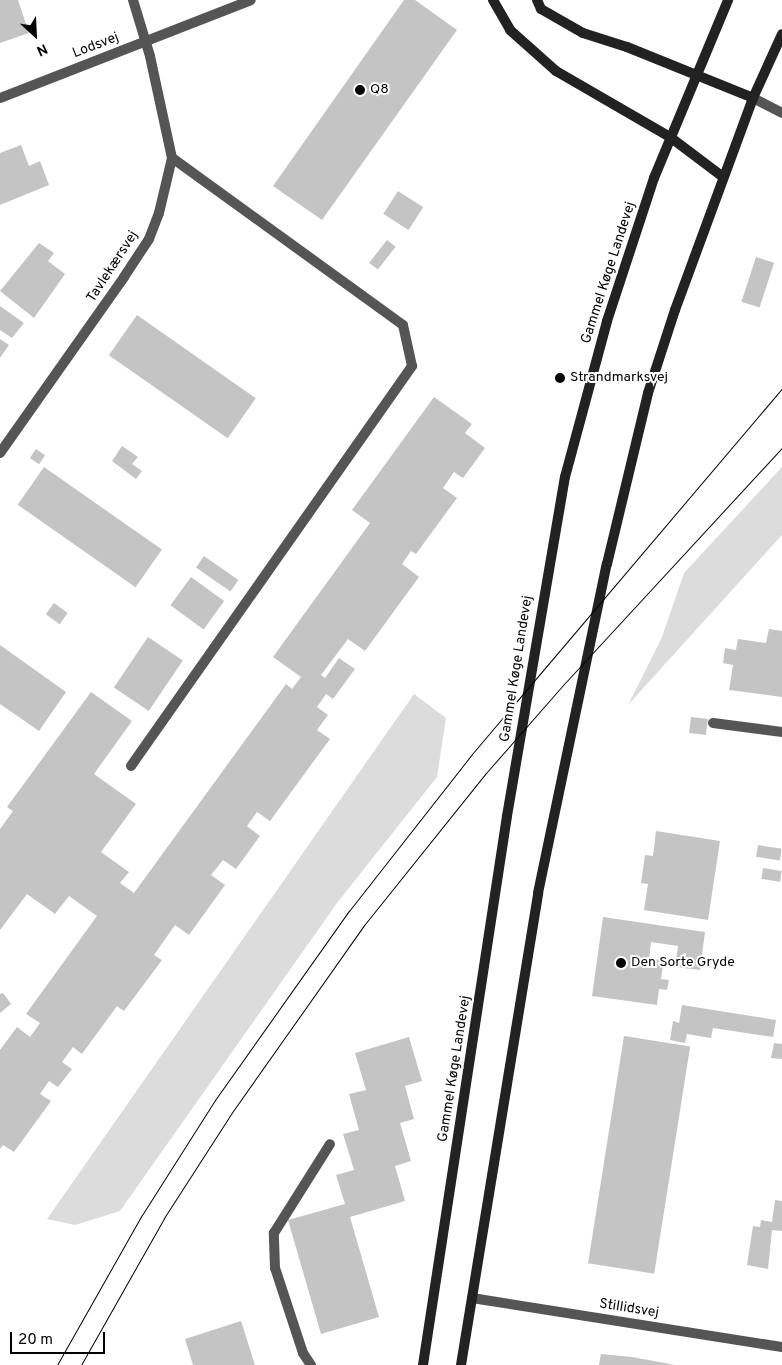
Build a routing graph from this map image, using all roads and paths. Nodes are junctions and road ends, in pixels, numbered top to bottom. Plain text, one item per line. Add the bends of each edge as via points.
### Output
1 (133, 0) edge
2 (251, 0) edge
3 (493, 0) edge
4 (537, 0) edge
5 (728, 0) edge
6 (782, 34) edge
7 (146, 41) junction
8 (695, 77) junction
9 (0, 98) edge
10 (753, 98) junction
11 (782, 113) edge
12 (670, 137) junction
13 (172, 158) junction
14 (723, 177) junction
15 (0, 453) edge
16 (714, 723) dead end
17 (782, 732) edge
18 (131, 766) dead end
19 (330, 1144) dead end
20 (472, 1298) junction
21 (782, 1347) edge
22 (311, 1365) edge
23 (423, 1365) edge
24 (462, 1365) edge

1 - 7 street
2 - 7 street, Lodsvej
3 - 12 main road via 510,30 556,71
4 - 8 main road via 542,9 583,33 627,47
5 - 8 main road, Gammel Køge Landevej
6 - 10 main road
7 - 9 street, Lodsvej
7 - 13 street, Tavlekærsvej
8 - 10 main road
8 - 12 main road, Gammel Køge Landevej
10 - 11 street
10 - 14 main road
12 - 14 main road
12 - 23 main road, Gammel Køge Landevej via 608,321 565,477 508,806
13 - 15 street, Tavlekærsvej via 149,239
13 - 18 street via 403,325 412,366
14 - 20 main road via 648,392 607,564 538,893
16 - 17 street
19 - 22 street via 274,1233 275,1268 303,1353
20 - 21 street, Stillidsvej
20 - 24 main road

